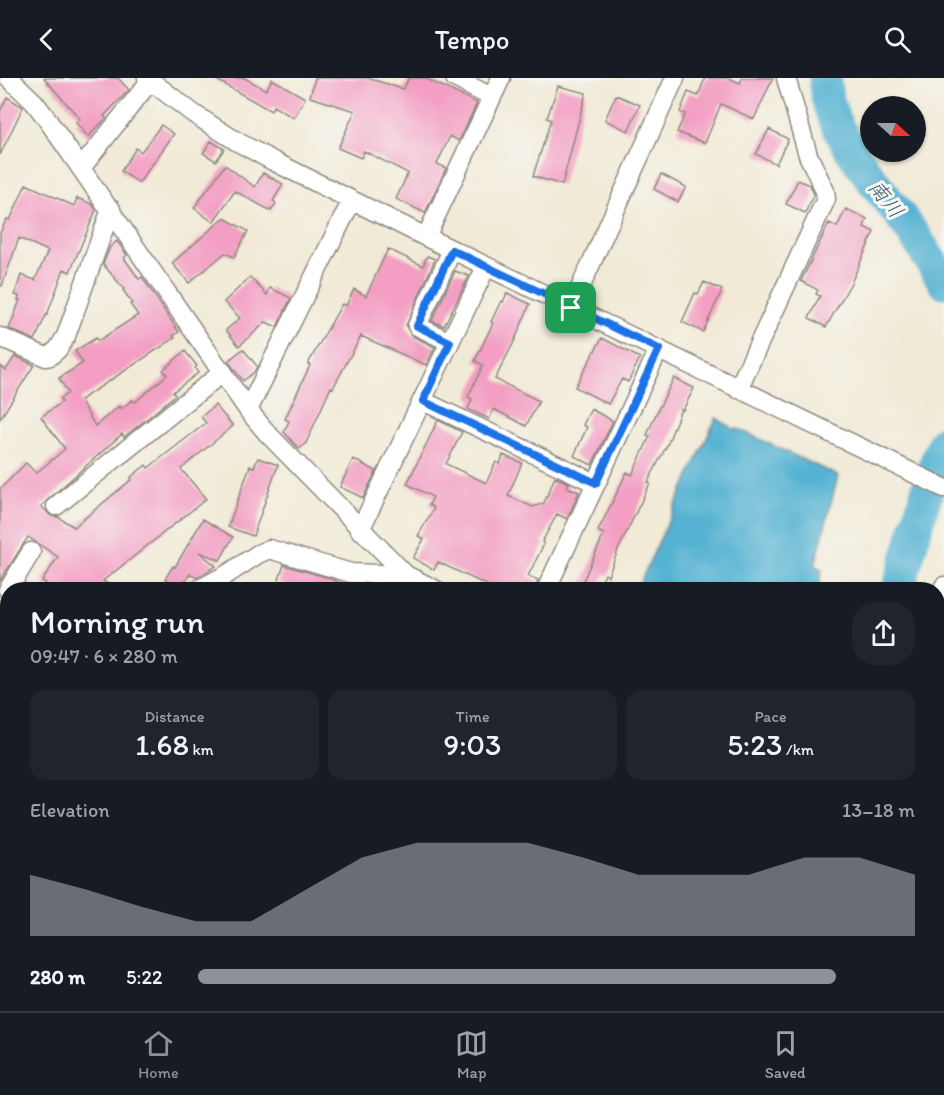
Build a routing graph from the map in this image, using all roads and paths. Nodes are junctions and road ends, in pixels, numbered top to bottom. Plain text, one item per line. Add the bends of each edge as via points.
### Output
1 (9, 78) edge
2 (455, 78) edge
3 (501, 78) edge
4 (675, 78) edge
5 (786, 78) edge
6 (148, 79) edge
7 (491, 97) junction
8 (82, 167) junction
9 (352, 200) junction
10 (111, 209) junction
11 (426, 237) junction
12 (452, 250) junction
13 (486, 267) junction
14 (571, 308) junction
15 (0, 338) edge
16 (450, 342) junction
17 (659, 349) junction
18 (223, 372) junction
19 (738, 389) junction
20 (423, 401) junction
21 (248, 410) junction
22 (596, 483) junction
23 (944, 488) edge
24 (56, 506) dead end
25 (360, 530) junction
26 (31, 552) dead end
27 (406, 575) junction
28 (13, 582) edge
29 (213, 582) edge
30 (420, 582) edge
31 (550, 582) edge

1 - 8 street via 34,102
2 - 7 street
3 - 7 street
4 - 14 street
5 - 19 street via 808,155 826,199
6 - 8 street
6 - 9 street via 236,141
7 - 11 street
8 - 10 street
9 - 11 street
9 - 21 street
10 - 15 street via 75,316 58,349 46,357
10 - 18 street
11 - 12 street
12 - 13 street
12 - 16 street via 417,326
13 - 14 street
13 - 16 street
14 - 17 street
16 - 20 street
17 - 19 street
17 - 22 street
18 - 21 street
18 - 24 street
19 - 23 street
20 - 22 street
20 - 25 street
21 - 25 street
22 - 31 street
25 - 27 street
26 - 28 street
27 - 29 street via 359,575 269,549
27 - 30 street

